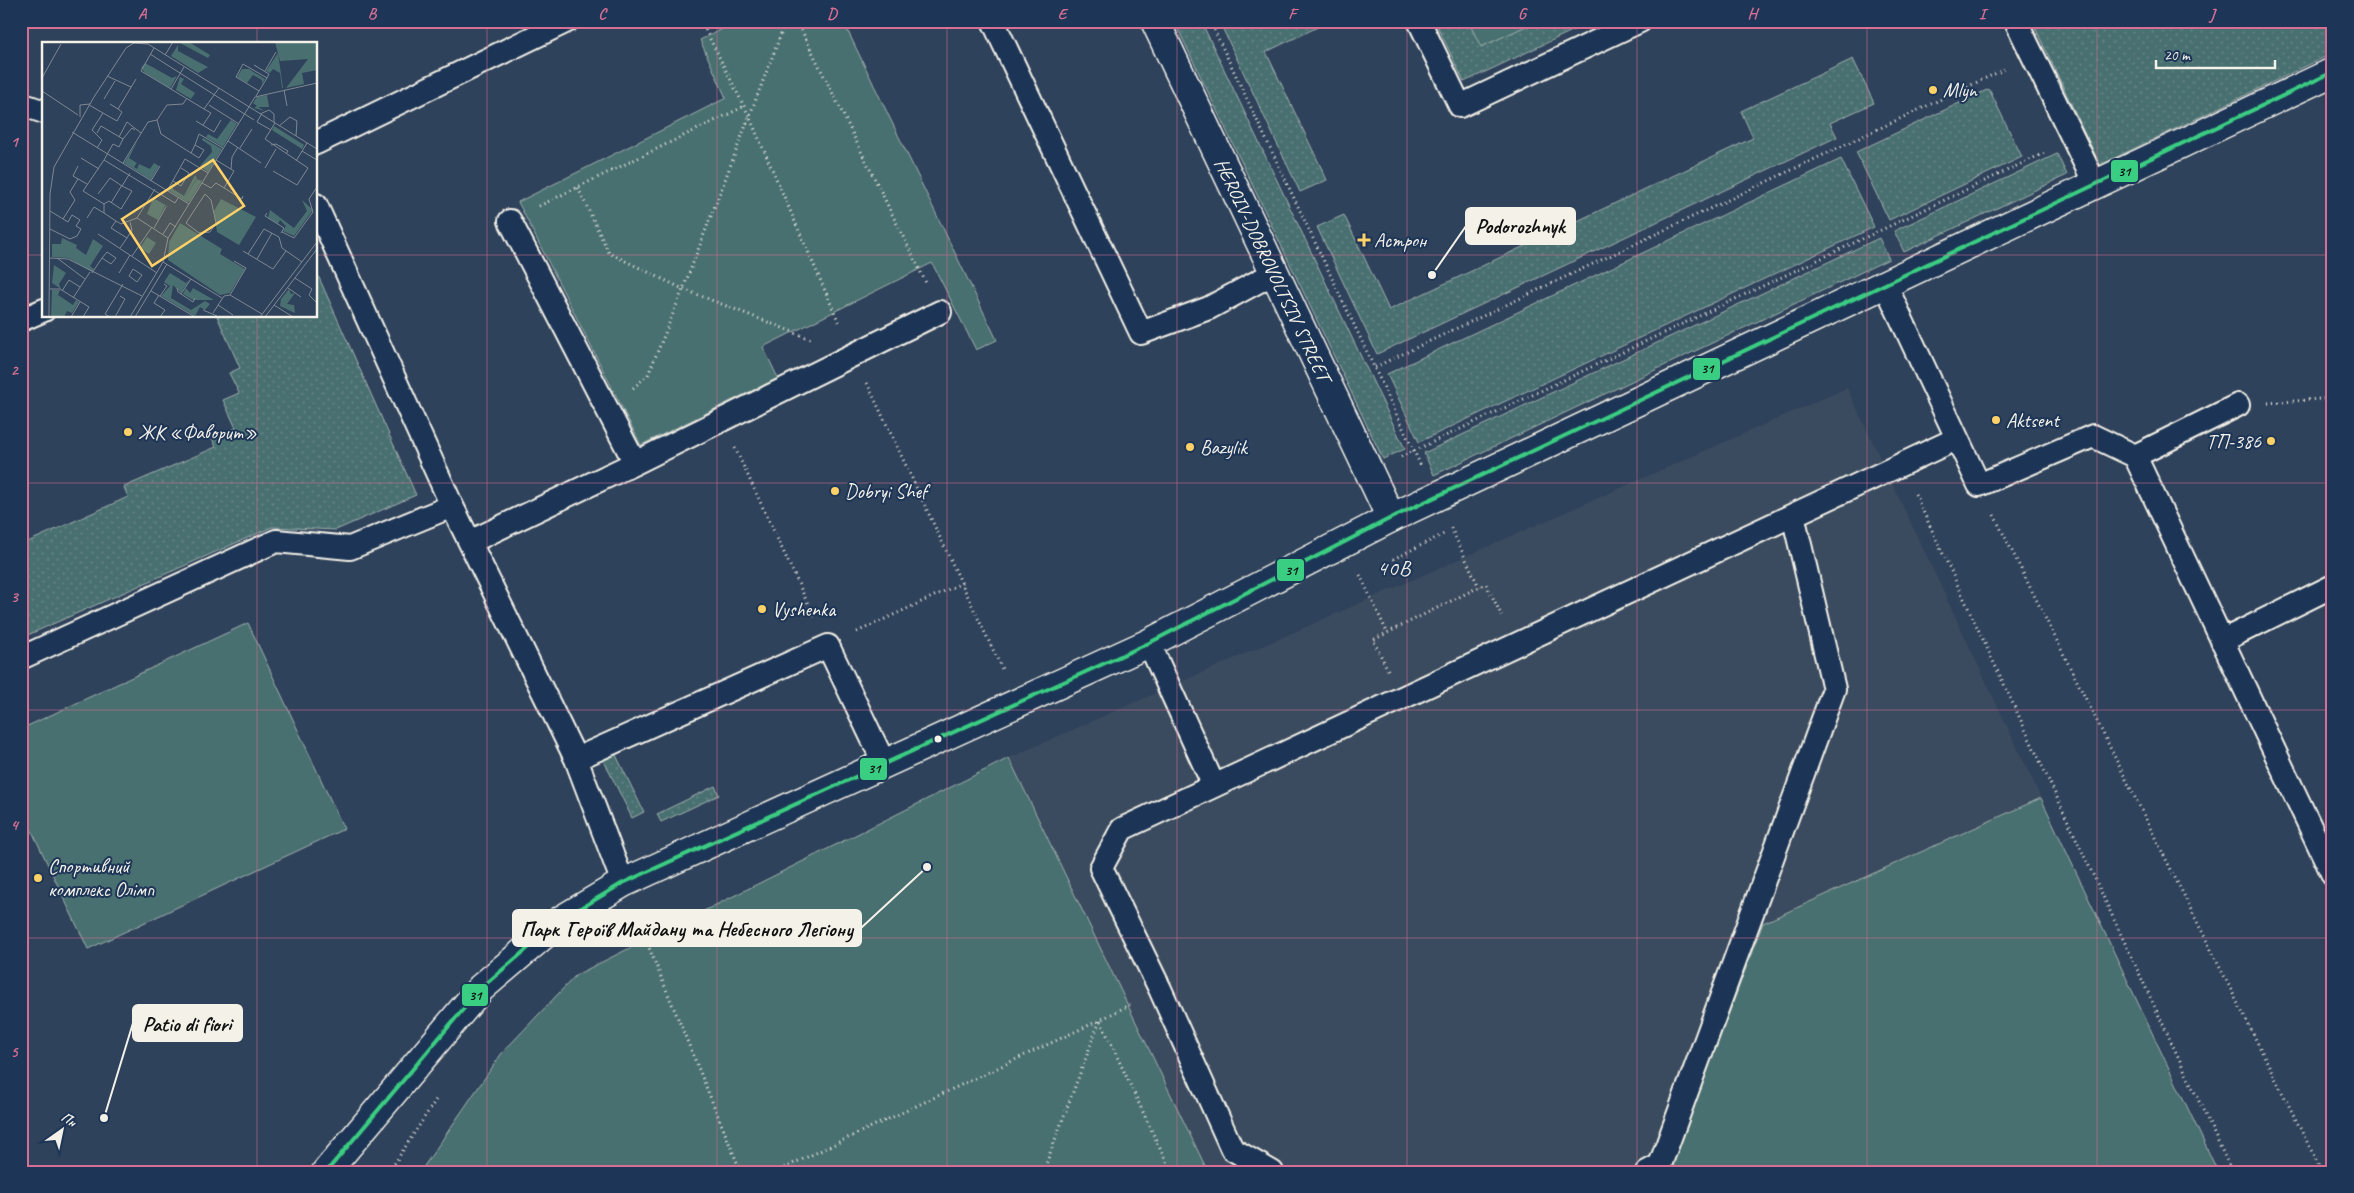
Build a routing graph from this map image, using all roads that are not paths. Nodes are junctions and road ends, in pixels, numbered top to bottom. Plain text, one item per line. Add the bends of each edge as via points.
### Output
1 (567, 21) edge
2 (993, 21) edge
3 (1419, 21) edge
4 (1640, 21) edge
5 (2016, 21) edge
6 (1156, 22) edge
7 (2333, 72) edge
8 (21, 104) edge
9 (42, 111) edge
10 (318, 142) edge
11 (2095, 184) junction
12 (318, 209) edge
13 (510, 220) road end
14 (1274, 273) junction
15 (1885, 284) junction
16 (42, 311) edge
17 (940, 312) road end
18 (21, 320) edge
19 (2238, 405) road end
20 (1956, 439) junction
21 (2135, 456) junction
22 (635, 463) junction
23 (452, 506) junction
24 (1793, 515) junction
25 (1391, 518) junction
26 (470, 542) junction
27 (2333, 586) edge
28 (2222, 641) junction
29 (1149, 643) junction
30 (21, 658) edge
31 (576, 759) junction
32 (885, 765) junction
33 (1214, 786) junction
34 (2333, 875) edge
35 (623, 883) junction
36 (326, 1172) edge
37 (1272, 1172) edge
38 (1647, 1172) edge

1 - 10 lane
2 - 14 lane via 1141,333 1209,308
3 - 4 lane via 1460,106
5 - 11 lane
6 - 14 street, HEROIV-DOBROVOLTSIV STREET
7 - 11 street
8 - 9 lane
11 - 15 street
12 - 23 lane
13 - 22 lane
14 - 25 street, HEROIV-DOBROVOLTSIV STREET
15 - 20 lane
15 - 25 street
16 - 18 lane
17 - 22 lane
19 - 21 lane
20 - 21 lane via 1979,485 2093,436
20 - 24 lane
21 - 28 lane
22 - 26 lane
23 - 26 lane
23 - 30 lane via 350,548 276,541
24 - 33 lane
24 - 38 lane via 1834,688 1660,1166
25 - 29 street
26 - 31 lane
27 - 28 lane
28 - 34 lane
29 - 32 street
29 - 33 lane
31 - 32 lane via 828,646
31 - 35 lane
32 - 35 street
33 - 37 lane via 1122,829 1101,868 1232,1149
35 - 36 street via 561,920 481,988

